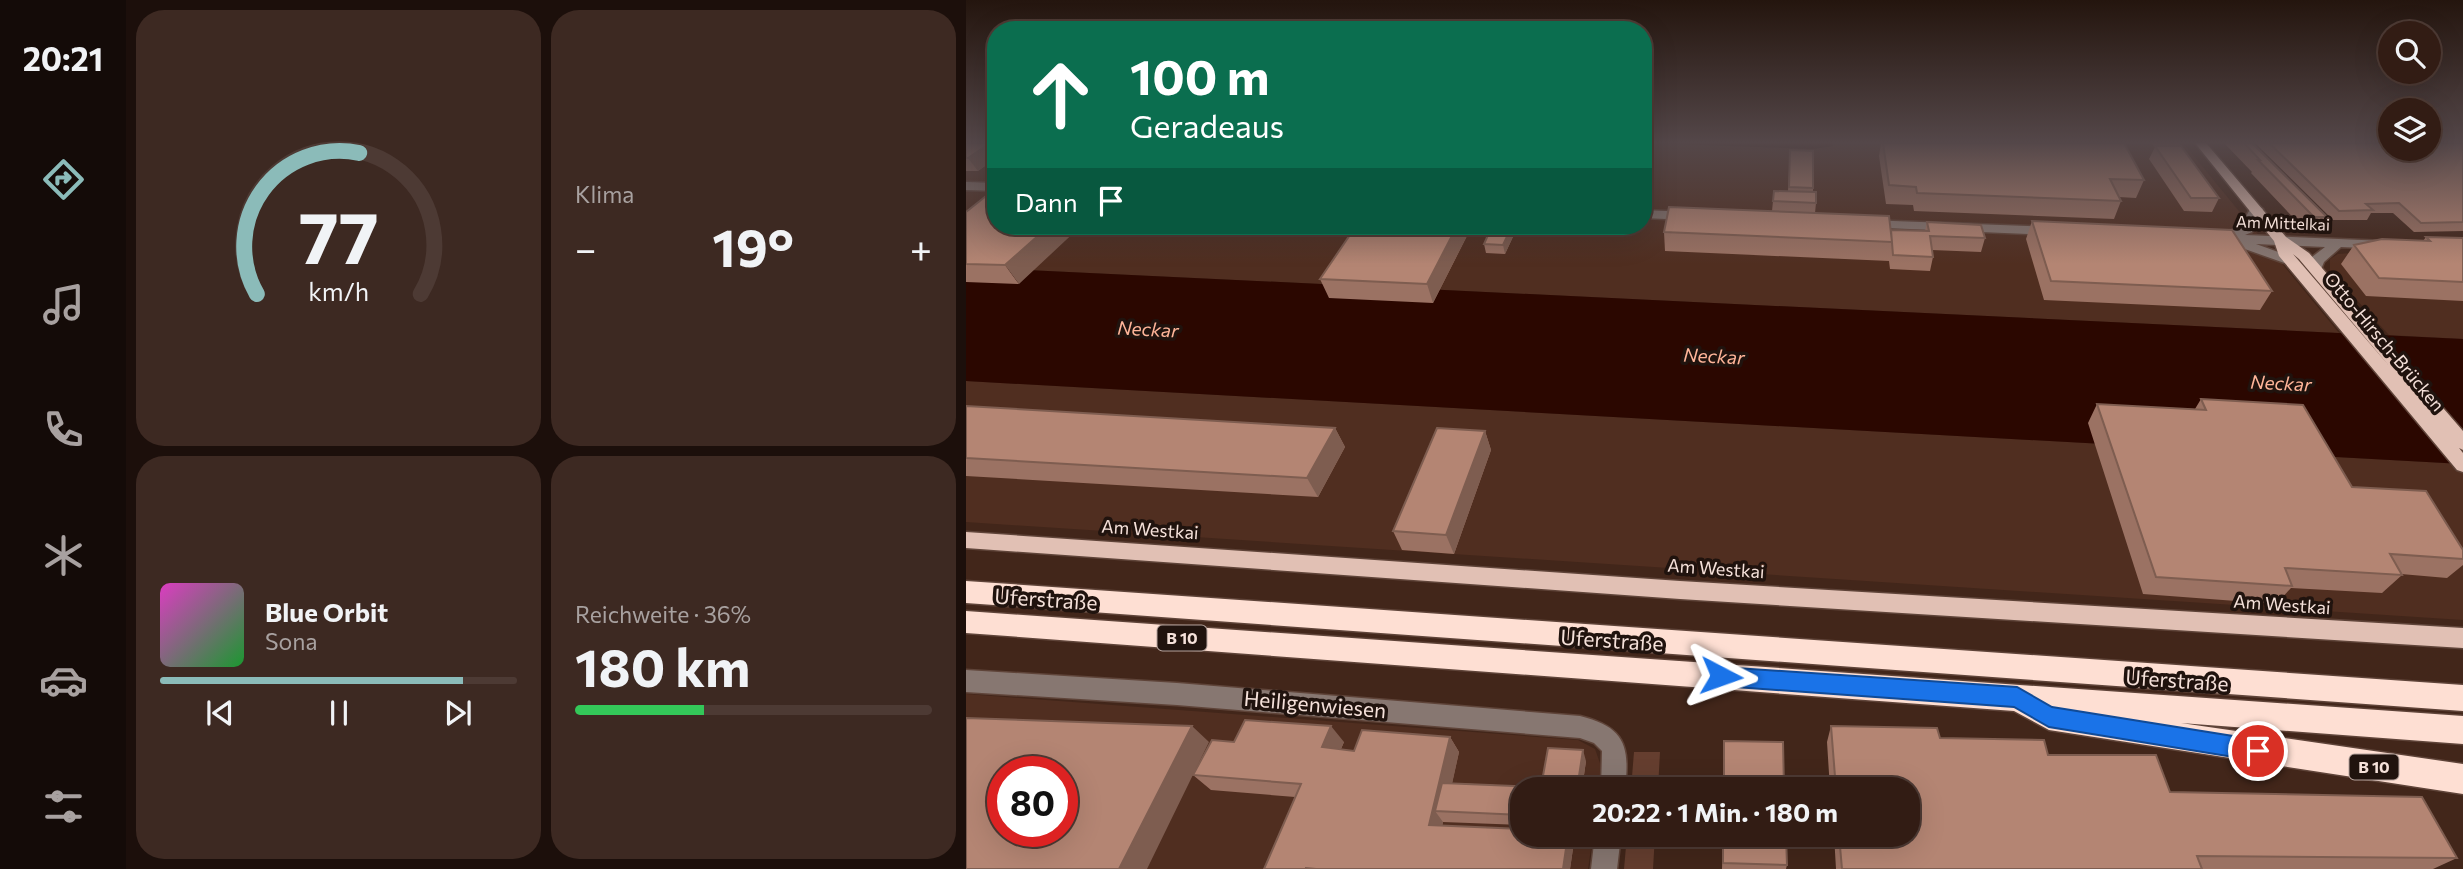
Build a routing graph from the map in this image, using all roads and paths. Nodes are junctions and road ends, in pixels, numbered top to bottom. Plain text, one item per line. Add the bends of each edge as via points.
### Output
1 (2235, 184) edge
2 (966, 186) edge
3 (987, 187) edge
4 (2257, 209) junction
5 (1652, 214) edge
6 (1699, 216) edge
7 (1849, 223) edge
8 (2060, 232) edge
9 (2202, 238) edge
10 (2227, 239) junction
11 (2281, 240) junction
12 (2338, 243) junction
13 (2407, 246) edge
14 (2290, 261) junction
15 (2315, 269) junction
16 (2328, 295) junction
17 (2463, 443) edge
18 (2463, 465) edge
19 (966, 540) edge
20 (966, 592) edge
21 (966, 622) edge
22 (2463, 638) edge
23 (966, 681) edge
24 (2017, 697) junction
25 (2463, 698) edge
26 (2463, 730) edge
27 (1614, 777) edge
28 (2463, 779) edge
29 (1607, 847) edge
30 (1604, 869) edge

1 - 4 main road, Otto-Hirsch-Brücken
2 - 3 street
4 - 10 street, Am Mittelkai via 2247,229
4 - 11 main road, Otto-Hirsch-Brücken
5 - 6 street
7 - 8 street
9 - 10 street, Am Mittelkai
10 - 11 street, Am Mittelkai
10 - 14 street, Am Mittelkai
11 - 12 street, Am Mittelkai
11 - 14 main road, Otto-Hirsch-Brücken
11 - 15 main road, Otto-Hirsch-Brücken
12 - 13 street, Am Mittelkai
12 - 15 street, Am Mittelkai via 2317,260
14 - 16 main road, Otto-Hirsch-Brücken
15 - 16 main road, Otto-Hirsch-Brücken
16 - 17 main road, Otto-Hirsch-Brücken
16 - 18 main road, Otto-Hirsch-Brücken
19 - 22 main road, Am Westkai
20 - 25 highway, Uferstraße / B 10
21 - 24 highway, Uferstraße / B 10
23 - 27 street, Heiligenwiesen via 1580,727 1609,737 1615,749
24 - 26 highway, Uferstraße / B 10
24 - 28 highway, B 10 via 2049,717
29 - 30 street

